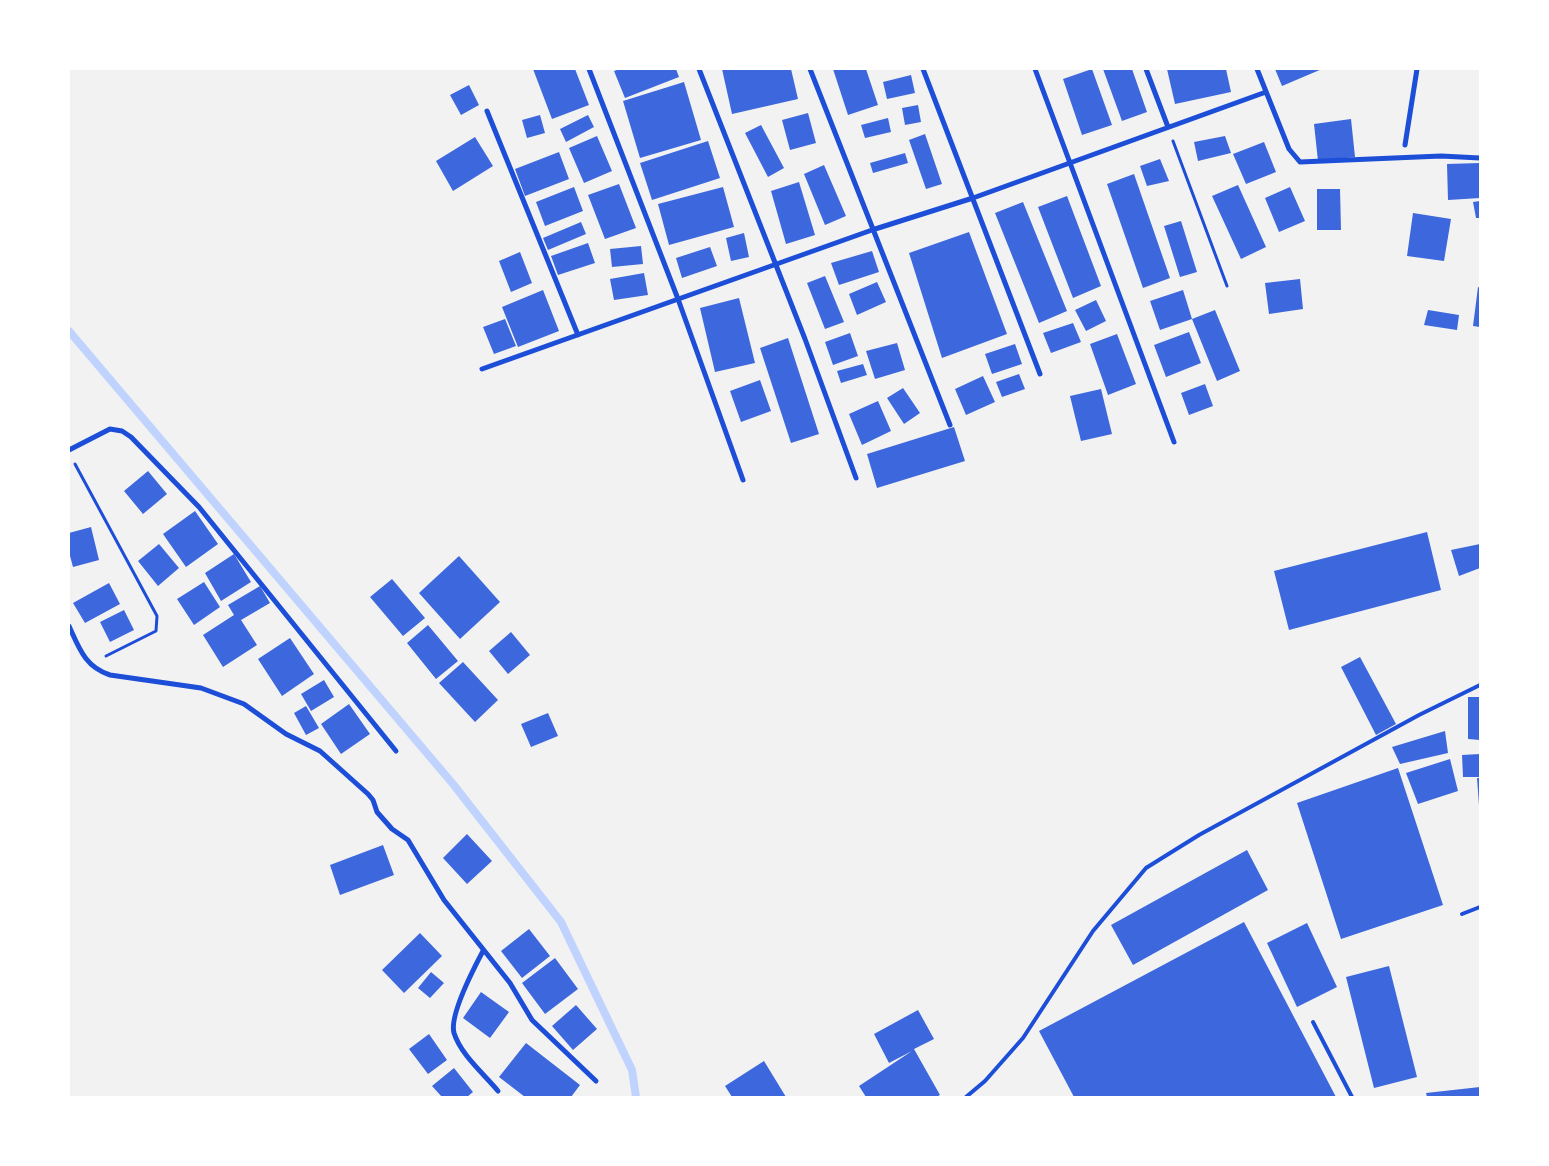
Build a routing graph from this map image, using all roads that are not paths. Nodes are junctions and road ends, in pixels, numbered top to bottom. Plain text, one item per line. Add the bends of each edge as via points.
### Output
1 (589, 69) edge
2 (698, 69) edge
3 (810, 69) edge
4 (923, 69) edge
5 (1035, 69) edge
6 (1146, 69) edge
7 (1257, 69) edge
8 (1417, 69) edge
9 (1266, 92) junction
10 (487, 111) dead end
11 (1168, 127) junction
12 (1405, 145) dead end
13 (1480, 158) edge
14 (1072, 162) junction
15 (972, 198) junction
16 (872, 230) junction
17 (775, 264) junction
18 (678, 298) junction
19 (578, 335) junction
20 (482, 369) dead end
21 (1040, 374) dead end
22 (950, 425) dead end
23 (1174, 442) dead end
24 (69, 450) edge
25 (856, 478) dead end
26 (743, 480) dead end
27 (69, 626) edge
28 (1480, 685) edge
29 (396, 751) dead end
30 (1480, 907) edge
31 (1462, 914) dead end
32 (483, 951) junction
33 (1313, 1022) dead end
34 (596, 1081) dead end
35 (498, 1091) dead end
36 (966, 1097) edge
37 (1352, 1097) edge

1 - 18 street
2 - 17 street
3 - 16 street
4 - 15 street
5 - 14 street
6 - 11 street
7 - 9 street
8 - 12 street
9 - 11 street
9 - 13 street via 1289,149 1300,162 1441,156
10 - 19 street
11 - 14 street
14 - 15 street
14 - 23 street
15 - 16 street
15 - 21 street
16 - 17 street
16 - 22 street
17 - 18 street
17 - 25 street
18 - 19 street
18 - 26 street
19 - 20 street
24 - 29 street via 110,429 122,431 130,437 199,508
27 - 32 street via 80,652 99,672 201,688 244,704 286,734 320,751 371,797 377,812 392,829 408,840 444,900
28 - 36 lane via 1419,714 1199,835 1146,868 1093,931 1023,1038 985,1081
30 - 31 lane
32 - 34 street via 510,983 532,1020
32 - 35 street via 471,972 453,1024 466,1053
33 - 37 lane

